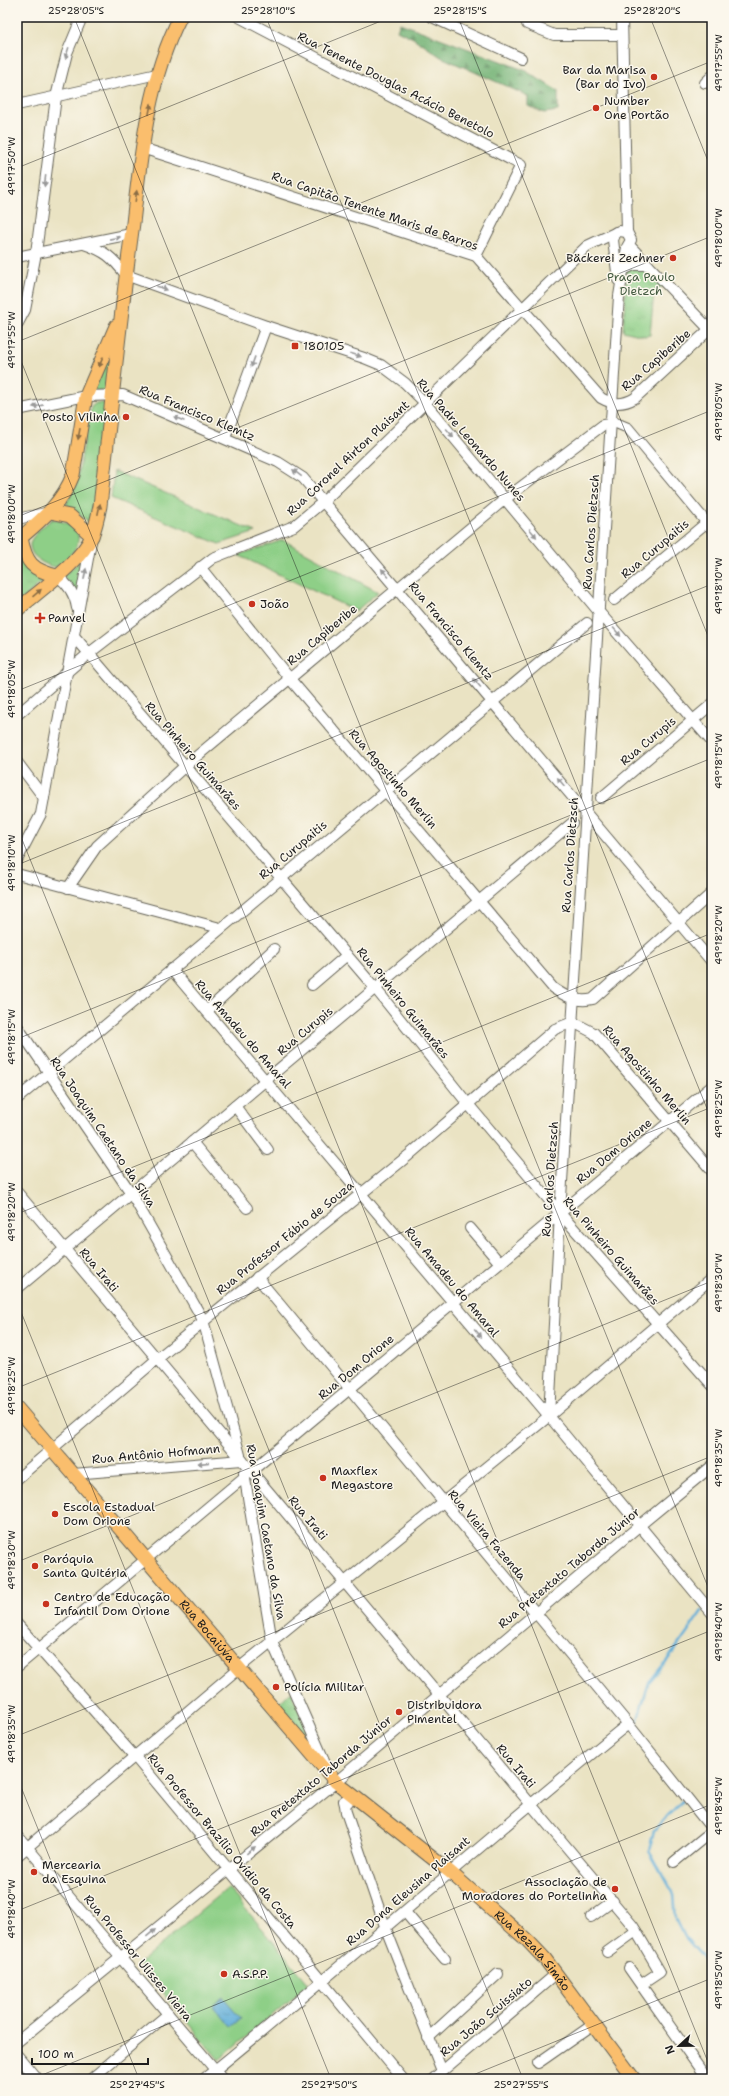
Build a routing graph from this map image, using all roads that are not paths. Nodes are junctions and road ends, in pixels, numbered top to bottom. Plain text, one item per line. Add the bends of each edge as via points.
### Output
1 (82, 17) edge
2 (180, 17) edge
3 (239, 17) edge
4 (432, 17) edge
5 (622, 17) edge
6 (528, 24) dead end
7 (622, 35) junction
8 (521, 58) dead end
9 (157, 74) junction
10 (56, 97) junction
11 (17, 105) edge
12 (142, 148) junction
13 (620, 232) junction
14 (131, 234) junction
15 (595, 242) junction
16 (84, 244) junction
17 (615, 246) junction
18 (628, 246) junction
19 (36, 253) junction
20 (476, 256) junction
21 (17, 257) edge
22 (648, 265) junction
23 (623, 270) junction
24 (126, 275) junction
25 (619, 296) junction
26 (522, 308) junction
27 (122, 314) junction
28 (17, 325) edge
29 (266, 326) junction
30 (711, 329) edge
31 (113, 395) junction
32 (86, 396) junction
33 (425, 403) junction
34 (613, 403) junction
35 (17, 410) edge
36 (611, 423) junction
37 (225, 438) junction
38 (505, 499) junction
39 (324, 501) junction
40 (50, 512) junction
41 (17, 519) edge
42 (710, 523) edge
43 (92, 536) junction
44 (18, 537) edge
45 (200, 567) junction
46 (57, 576) junction
47 (398, 588) junction
48 (614, 600) dead end
49 (17, 610) edge
50 (78, 612) junction
51 (599, 612) junction
52 (587, 623) dead end
53 (75, 637) junction
54 (88, 654) junction
55 (68, 672) junction
56 (290, 679) junction
57 (492, 701) junction
58 (712, 704) edge
59 (17, 715) edge
60 (693, 720) junction
61 (712, 742) edge
62 (17, 762) edge
63 (185, 766) junction
64 (385, 790) junction
65 (44, 798) junction
66 (600, 798) dead end
67 (586, 812) junction
68 (572, 822) dead end
69 (17, 860) edge
70 (17, 874) edge
71 (280, 877) junction
72 (68, 888) junction
73 (712, 893) edge
74 (480, 900) junction
75 (679, 922) junction
76 (220, 928) junction
77 (274, 949) dead end
78 (347, 955) junction
79 (712, 962) edge
80 (170, 969) junction
81 (312, 985) dead end
82 (375, 988) junction
83 (574, 1000) junction
84 (207, 1011) junction
85 (573, 1022) junction
86 (17, 1026) edge
87 (48, 1073) junction
88 (266, 1080) junction
89 (712, 1086) edge
90 (17, 1099) edge
91 (468, 1104) junction
92 (235, 1106) junction
93 (669, 1121) junction
94 (192, 1142) junction
95 (268, 1150) dead end
96 (712, 1171) edge
97 (17, 1192) edge
98 (131, 1193) junction
99 (361, 1194) junction
100 (247, 1208) dead end
101 (560, 1213) junction
102 (470, 1228) dead end
103 (65, 1249) junction
104 (499, 1262) junction
105 (257, 1277) junction
106 (712, 1278) edge
107 (17, 1289) edge
108 (453, 1303) junction
109 (203, 1320) junction
110 (658, 1324) junction
111 (157, 1359) junction
112 (712, 1385) edge
113 (350, 1389) junction
114 (17, 1408) edge
115 (549, 1416) junction
116 (53, 1449) junction
117 (242, 1460) junction
118 (712, 1466) edge
119 (73, 1474) junction
120 (248, 1474) junction
121 (17, 1479) edge
122 (443, 1503) junction
123 (639, 1526) junction
124 (146, 1559) junction
125 (345, 1582) junction
126 (536, 1613) junction
127 (712, 1613) edge
128 (17, 1624) edge
129 (272, 1642) junction
130 (38, 1649) junction
131 (17, 1667) edge
132 (239, 1668) junction
133 (439, 1694) junction
134 (628, 1724) junction
135 (135, 1757) junction
136 (333, 1779) junction
137 (530, 1804) junction
138 (345, 1805) dead end
139 (712, 1830) edge
140 (17, 1835) edge
141 (28, 1848) junction
142 (17, 1856) edge
143 (674, 1862) dead end
144 (228, 1869) junction
145 (450, 1872) junction
146 (613, 1901) junction
147 (405, 1912) junction
148 (591, 1917) dead end
149 (386, 1929) junction
150 (636, 1931) junction
151 (607, 1952) dead end
152 (120, 1957) junction
153 (445, 1959) dead end
154 (630, 1968) dead end
155 (498, 1974) dead end
156 (556, 1974) junction
157 (321, 1981) junction
158 (642, 1984) junction
159 (168, 2014) junction
160 (594, 2024) junction
161 (428, 2038) junction
162 (17, 2042) edge
163 (17, 2055) edge
164 (538, 2063) dead end
165 (216, 2070) junction
166 (442, 2071) junction
167 (37, 2079) edge
168 (91, 2079) edge
169 (204, 2079) edge
170 (223, 2079) edge
171 (403, 2079) edge
172 (433, 2079) edge
173 (634, 2079) edge
174 (707, 2079) edge

1 -> 10 street via 67,53
2 - 9 main road
3 - 20 street, Rua Tenente Douglas Acácio Benetolo via 521,165
4 - 8 street
5 - 7 street, Rua Carlos Dietzsch
6 - 7 street via 554,35
7 - 13 street, Rua Carlos Dietzsch via 625,185
9 - 10 street
12 -> 9 main road
10 - 11 street
10 -> 19 street
14 -> 12 main road
12 - 20 street, Rua Capitão Tenente Maris de Barros
13 - 15 street, Rua Coronel Airton Plaisant
13 - 17 street, Rua Carlos Dietzsch via 613,237
13 - 18 street, Rua Carlos Dietzsch via 631,240
16 -> 14 street
14 - 24 main road
15 - 17 street
15 - 26 street, Rua Coronel Airton Plaisant via 587,246
16 - 19 street
16 - 24 street via 112,257
17 - 18 street via 620,249
17 - 25 street, Rua Carlos Dietzsch
18 - 22 street
18 - 23 street, Rua Carlos Dietzsch
19 - 21 street
19 - 28 street via 25,310
20 - 26 street, Rua Capitão Tenente Maris de Barros
22 - 23 street via 634,265
22 - 30 street
23 - 25 street, Rua Carlos Dietzsch
24 - 27 main road
24 -> 29 street, Rua Padre Leonardo Nunes
25 - 34 street, Rua Carlos Dietzsch
26 - 33 street, Rua Coronel Airton Plaisant
26 - 34 street, Rua Capitão Tenente Maris de Barros via 601,398
27 - 31 main road
27 -> 32 main road
29 -> 33 street, Rua Padre Leonardo Nunes via 381,365 405,383
29 -> 37 street
30 - 34 street, Rua Capiberibe via 635,398 622,404
31 - 32 street, Rua Francisco Klemtz
37 -> 31 street, Rua Francisco Klemtz via 123,396
43 -> 31 main road via 100,506
32 -> 35 street, Rua Francisco Klemtz
32 -> 40 main road via 73,475 62,499
33 -> 38 street, Rua Padre Leonardo Nunes
33 - 39 street, Rua Coronel Airton Plaisant
34 - 36 street, Rua Carlos Dietzsch
36 - 38 street, Rua Capiberibe via 600,427
36 - 42 street via 628,428
36 - 51 street, Rua Carlos Dietzsch
39 -> 37 street, Rua Francisco Klemtz via 291,468
38 - 47 street, Rua Capiberibe
38 -> 51 street, Rua Padre Leonardo Nunes
39 - 45 street, Rua Coronel Airton Plaisant via 294,526 228,550
47 -> 39 street, Rua Francisco Klemtz
40 - 41 street
40 - 43 main road via 70,516
40 - 44 main road
42 - 48 street, Rua Curupaitis
43 - 46 main road via 76,559
50 -> 43 street
44 - 46 main road via 33,566 41,572
45 - 54 street, Rua Coronel Airton Plaisant
45 - 56 street, Rua Agostinho Merlin
49 -> 46 main road
46 - 50 street via 70,588
47 - 56 street, Rua Capiberibe
57 -> 47 street, Rua Francisco Klemtz
50 - 53 street
51 -> 60 street, Rua Padre Leonardo Nunes
51 - 67 street, Rua Carlos Dietzsch
52 - 57 street, Rua Curupaitis
53 - 54 street, Rua Pinheiro Guimarães
53 - 55 street
54 - 55 street, Rua Coronel Airton Plaisant
54 - 63 street, Rua Pinheiro Guimarães
55 - 59 street, Rua Coronel Airton Plaisant
55 - 65 street
56 - 63 street, Rua Capiberibe
56 - 64 street, Rua Agostinho Merlin
57 - 64 street, Rua Curupaitis
67 -> 57 street, Rua Francisco Klemtz
58 - 60 street, Rua Curupis
60 - 61 street, Rua Padre Leonardo Nunes
60 - 66 street, Rua Curupis
62 - 65 street
63 - 71 street, Rua Pinheiro Guimarães
63 - 72 street, Rua Capiberibe via 97,846
64 - 71 street, Rua Curupaitis
64 - 74 street, Rua Agostinho Merlin
65 - 69 street via 41,814
67 - 75 street, Rua Francisco Klemtz
67 - 83 street, Rua Carlos Dietzsch
68 - 74 street, Rua Curupis
70 - 72 street
71 - 76 street, Rua Curupaitis
71 - 78 street, Rua Pinheiro Guimarães
72 - 76 street
73 - 75 street
74 - 82 street, Rua Curupis
74 - 83 street, Rua Agostinho Merlin via 553,988
75 - 79 street, Rua Francisco Klemtz
75 - 83 street via 593,999
76 - 80 street, Rua Curupaitis
77 - 84 street
78 - 81 street
78 - 82 street, Rua Pinheiro Guimarães
80 - 84 street, Rua Amadeu do Amaral
80 - 87 street, Rua Curupaitis
82 - 88 street, Rua Curupis
82 - 91 street, Rua Pinheiro Guimarães
83 - 85 street, Rua Carlos Dietzsch
84 - 88 street, Rua Amadeu do Amaral
85 - 91 street, Rua Professor Fábio de Souza via 555,1028
85 - 93 street, Rua Agostinho Merlin via 594,1033
85 - 101 street, Rua Carlos Dietzsch
86 - 87 street, Rua Joaquim Caetano da Silva
87 - 90 street, Rua Curupaitis
87 - 98 street, Rua Joaquim Caetano da Silva
88 - 92 street, Rua Curupis
88 - 99 street, Rua Amadeu do Amaral
89 - 93 street, Rua Dom Orione
91 - 99 street, Rua Professor Fábio de Souza
91 - 101 street, Rua Pinheiro Guimarães
92 - 94 street, Rua Curupis
92 - 95 street
93 - 96 street, Rua Agostinho Merlin
93 - 101 street, Rua Dom Orione
94 - 98 street, Rua Curupis
94 - 100 street
97 - 103 street, Rua Irati
98 - 103 street, Rua Curupis
98 - 109 street, Rua Joaquim Caetano da Silva
99 - 105 street, Rua Professor Fábio de Souza
99 - 108 street, Rua Amadeu do Amaral
101 - 104 street, Rua Dom Orione
101 - 110 street, Rua Pinheiro Guimarães
101 - 115 street, Rua Carlos Dietzsch
102 - 104 street
103 - 107 street, Rua Curupis
103 - 111 street, Rua Irati
104 - 108 street, Rua Dom Orione
105 - 109 street, Rua Professor Fábio de Souza
105 - 113 street, Rua Vieira Fazenda
106 - 110 street
108 - 113 street, Rua Dom Orione
108 -> 115 street, Rua Amadeu do Amaral
109 - 111 street, Rua Professor Fábio de Souza
109 - 117 street, Rua Joaquim Caetano da Silva
110 - 112 street, Rua Pinheiro Guimarães
110 - 115 street
111 - 116 street, Rua Professor Fábio de Souza
111 - 117 street, Rua Irati
113 - 120 street, Rua Dom Orione
113 - 122 street, Rua Vieira Fazenda
114 - 116 main road, Rua Bocaiúva
115 - 122 street
115 - 123 street, Rua Amadeu do Amaral
116 - 119 main road, Rua Bocaiúva
116 - 121 street, Rua Professor Fábio de Souza
117 -> 119 street, Rua Antônio Hofmann
117 - 120 street, Rua Irati
118 - 123 street, Rua Pretextato Taborda Júnior
119 - 124 main road, Rua Bocaiúva
120 - 124 street, Rua Dom Orione
120 - 125 street, Rua Irati
120 - 129 street, Rua Joaquim Caetano da Silva
122 - 125 street
122 - 126 street, Rua Vieira Fazenda
123 - 126 street, Rua Pretextato Taborda Júnior
123 - 127 street, Rua Amadeu do Amaral
124 - 130 street, Rua Dom Orione
124 - 132 main road, Rua Bocaiúva
125 - 129 street
125 - 133 street, Rua Irati
126 - 133 street, Rua Pretextato Taborda Júnior
126 - 134 street, Rua Vieira Fazenda
128 - 130 street, Rua Professor Brazílio Ovídio da Costa
129 - 132 street
129 - 136 street, Rua Joaquim Caetano da Silva
130 - 131 street, Rua Dom Orione
130 - 135 street, Rua Professor Brazílio Ovídio da Costa
132 - 135 street
132 - 136 main road, Rua Bocaiúva
133 - 136 street, Rua Pretextato Taborda Júnior
133 - 137 street, Rua Irati
134 - 137 street, Rua Dona Eleusina Plaisant
134 - 139 street, Rua Vieira Fazenda
135 - 141 street
135 - 144 street, Rua Professor Brazílio Ovídio da Costa
144 -> 136 street, Rua Pretextato Taborda Júnior
136 - 145 main road, Rua Rezala Simão
137 - 145 street, Rua Dona Eleusina Plaisant
137 - 146 street, Rua Irati
138 - 149 street
139 - 143 street
140 - 141 street, Rua Professor Ulisses Vieira
141 - 142 street
141 - 152 street, Rua Professor Ulisses Vieira
152 -> 144 street, Rua Pretextato Taborda Júnior
144 - 157 street, Rua Professor Brazílio Ovídio da Costa
145 - 147 street, Rua Dona Eleusina Plaisant
145 - 156 main road, Rua Rezala Simão via 528,1941
146 - 148 street
146 - 150 street, Rua Irati
147 - 149 street, Rua Dona Eleusina Plaisant
147 - 153 street
149 - 157 street, Rua Dona Eleusina Plaisant
149 - 161 street
150 - 151 street
150 - 158 street, Rua Irati via 660,1972
152 - 159 street, Rua Professor Ulisses Vieira
152 - 162 street, Rua Pretextato Taborda Júnior
154 - 158 street
155 - 161 street
156 - 160 main road, Rua Rezala Simão
156 - 166 street, Rua João Scuissiato
157 - 165 street, Rua Dona Eleusina Plaisant
157 - 171 street, Rua Professor Brazílio Ovídio da Costa
158 - 174 street
159 - 165 street, Rua Professor Ulisses Vieira
159 - 168 street
160 - 164 street
160 - 173 main road, Rua Rezala Simão
161 - 166 street
163 - 167 street
165 - 169 street, Rua Dona Eleusina Plaisant
165 - 170 street, Rua Professor Ulisses Vieira
166 - 172 street, Rua João Scuissiato

